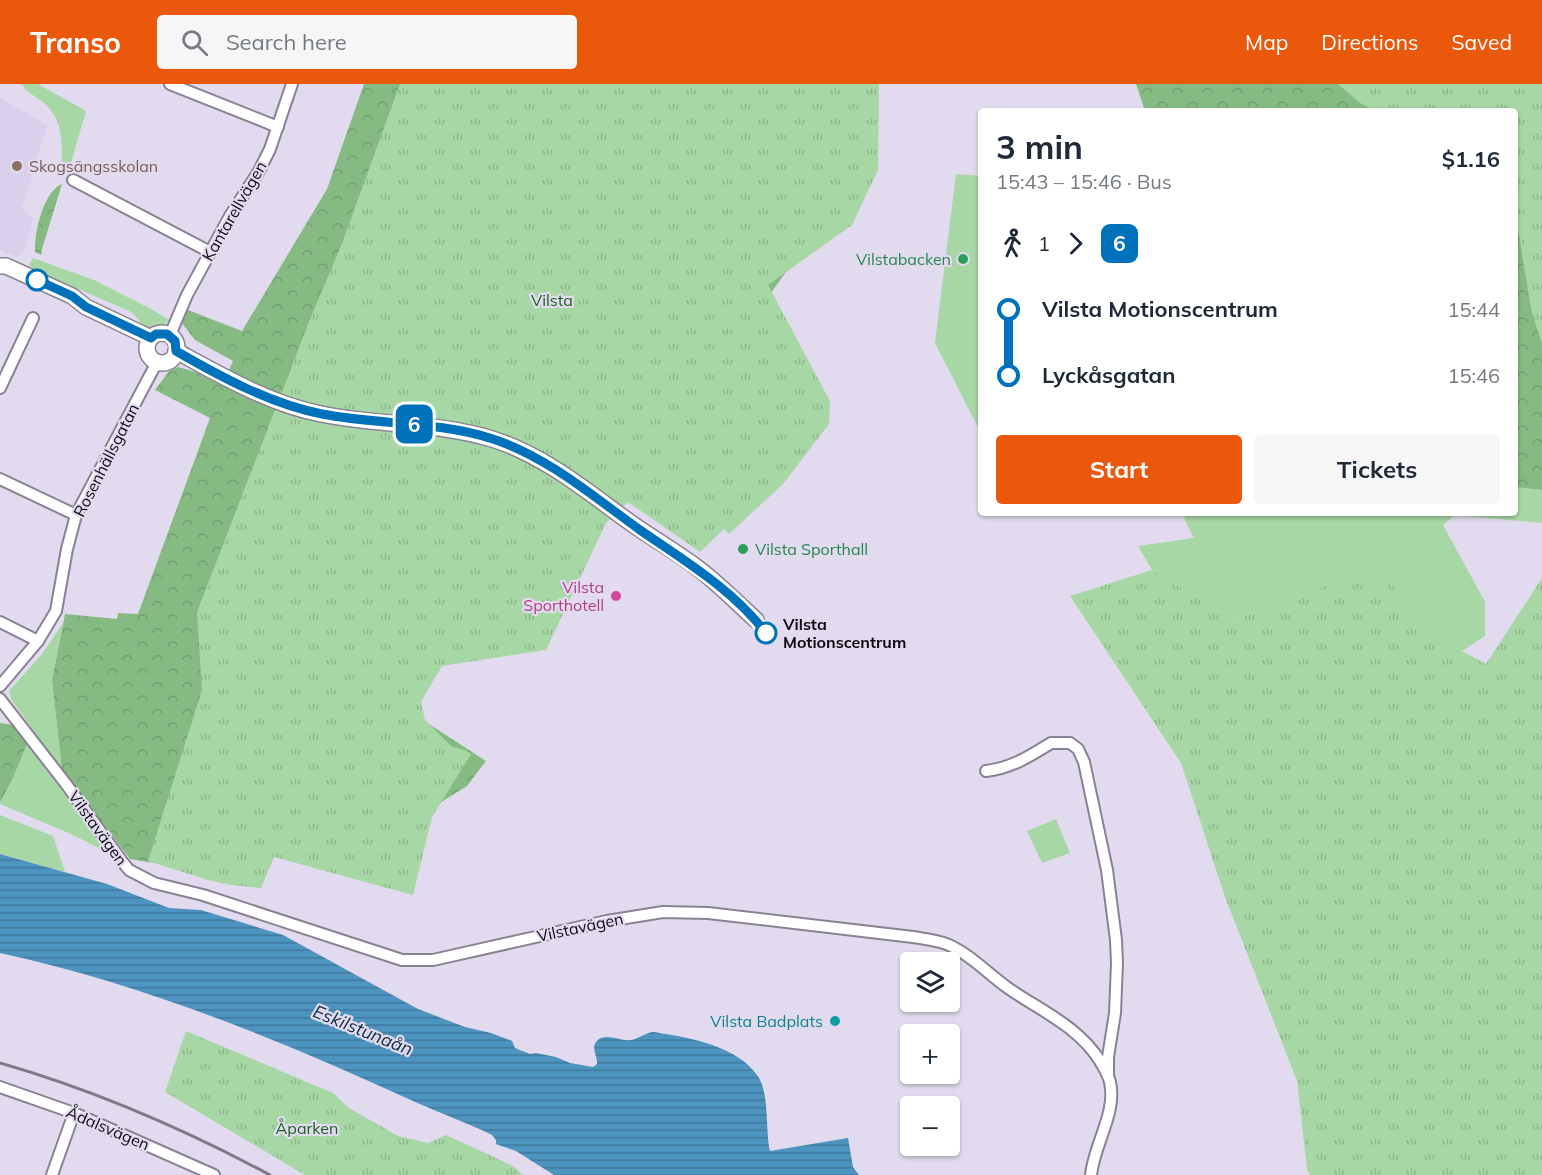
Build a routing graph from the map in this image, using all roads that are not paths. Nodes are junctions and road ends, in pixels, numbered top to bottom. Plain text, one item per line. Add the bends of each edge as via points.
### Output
1 (170, 84) edge
2 (292, 84) edge
3 (278, 127) junction
4 (73, 180) dead end
5 (210, 252) junction
6 (0, 267) edge
7 (33, 318) dead end
8 (170, 335) junction
9 (151, 338) junction
10 (176, 351) junction
11 (157, 362) junction
12 (0, 388) edge
13 (0, 479) edge
14 (76, 514) junction
15 (756, 620) dead end
16 (0, 622) edge
17 (38, 641) junction
18 (0, 686) edge
19 (0, 699) edge
20 (986, 771) dead end
21 (1108, 1074) junction
22 (0, 1087) edge
23 (74, 1113) junction
24 (52, 1175) edge
25 (213, 1175) edge
26 (1091, 1175) edge

1 - 3 street
2 - 3 street, Kantarellvägen
3 - 5 street, Kantarellvägen via 259,171
4 - 5 street
5 - 8 street, Kantarellvägen
6 - 9 street
7 - 12 street
8 - 9 street via 161,333
8 - 10 street
9 - 11 street via 147,351
10 - 11 street via 168,361
10 - 15 street via 255,392 305,410 453,429 513,447 549,466 696,567
11 - 14 street, Rosenhällsgatan
13 - 14 street
14 - 17 street, Rosenhällsgatan via 56,611
16 - 17 street
17 - 18 street, Rosenhällsgatan
19 - 21 street, Vilstavägen via 129,870 154,883 203,895 389,957 415,961 663,912 708,913 946,943 1069,1027 1092,1049
20 - 21 street via 1017,764 1058,742 1070,743 1078,749 1084,762 1104,852 1116,940 1115,1013
21 - 26 street, Vilstavägen via 1110,1106
22 - 23 street, Ådalsvägen
23 - 24 street
23 - 25 street, Ådalsvägen

